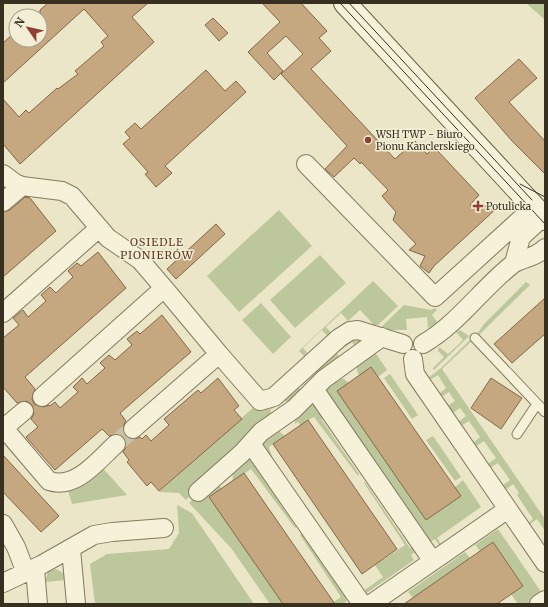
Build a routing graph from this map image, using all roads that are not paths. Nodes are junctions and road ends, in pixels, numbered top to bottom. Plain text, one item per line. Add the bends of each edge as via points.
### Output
1 (344, 3) edge
2 (306, 164) dead end
3 (3, 174) edge
4 (22, 186) junction
5 (3, 202) edge
6 (538, 209) edge
7 (100, 228) junction
8 (545, 248) edge
9 (514, 263) junction
10 (164, 288) junction
11 (3, 312) edge
12 (382, 337) junction
13 (475, 338) dead end
14 (403, 344) junction
15 (423, 344) junction
16 (219, 354) junction
17 (413, 359) junction
18 (314, 389) junction
19 (42, 396) dead end
20 (537, 404) junction
21 (24, 411) dead end
22 (545, 412) edge
23 (4, 427) edge
24 (133, 429) tunnel mouth
25 (517, 434) dead end
26 (116, 444) tunnel mouth
27 (251, 444) junction
28 (198, 492) dead end
29 (508, 509) junction
30 (3, 524) edge
31 (164, 528) dead end
32 (71, 549) junction
33 (432, 560) junction
34 (545, 563) edge
35 (30, 571) junction
36 (3, 583) edge
37 (545, 600) edge
38 (38, 604) edge
39 (76, 604) edge
40 (362, 604) edge
41 (371, 604) edge
42 (539, 604) edge

1 - 6 street
2 - 6 street via 436,297
3 - 4 street
4 - 5 street
4 - 7 street via 62,191 72,196
6 - 9 street via 521,237
7 - 10 street via 112,242 140,260
7 - 11 street
8 - 9 street via 538,255
9 - 15 street via 439,334
10 - 16 street
10 - 19 street
12 - 14 street
12 - 16 street via 358,330 350,331 274,397 260,401
12 - 18 street
13 - 20 lane
14 - 15 street via 405,340 413,337
14 - 17 street via 403,352
15 - 17 street via 423,352
16 - 24 street
17 - 29 street via 415,374
18 - 27 street via 294,409 261,432
18 - 33 street
20 - 22 lane
20 - 25 lane
21 - 23 street
23 - 26 street via 50,481 56,483 76,479
27 - 28 street
27 - 40 street
29 - 33 street
29 - 34 street
30 - 35 street
31 - 32 street via 94,535
32 - 35 street
32 - 39 street
33 - 41 street
35 - 36 street
35 - 38 street
37 - 42 street

